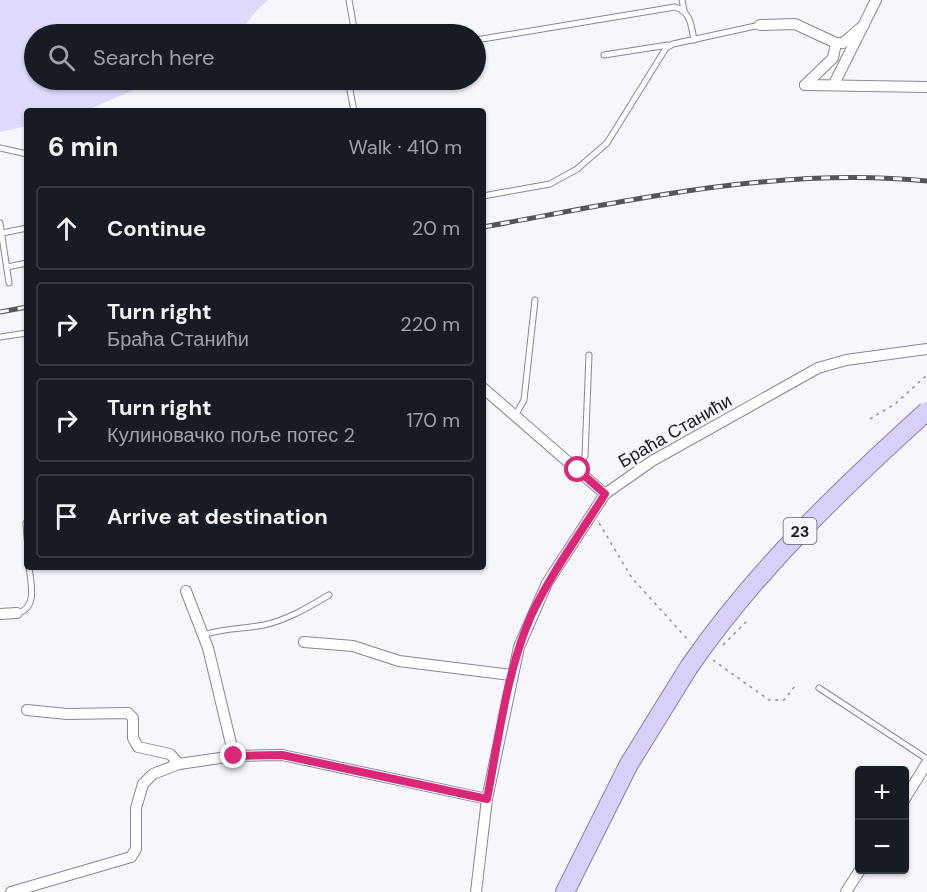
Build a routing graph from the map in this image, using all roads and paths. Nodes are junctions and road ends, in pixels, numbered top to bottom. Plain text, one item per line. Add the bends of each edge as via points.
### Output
1 (349, 0) edge
2 (682, 0) edge
3 (876, 0) edge
4 (684, 10) junction
5 (353, 24) edge
6 (760, 25) joint
7 (864, 25) junction
8 (486, 38) edge
9 (694, 40) junction
10 (836, 43) junction
11 (673, 44) junction
12 (604, 55) dead end
13 (834, 84) junction
14 (927, 87) edge
15 (350, 90) edge
16 (353, 108) edge
17 (0, 148) edge
18 (24, 153) edge
19 (486, 195) edge
20 (0, 223) edge
21 (24, 229) edge
22 (2, 233) junction
23 (24, 264) edge
24 (7, 267) junction
25 (9, 284) dead end
26 (535, 300) dead end
27 (24, 333) edge
28 (0, 337) edge
29 (927, 349) edge
30 (590, 355) dead end
31 (927, 375) edge
32 (486, 391) edge
33 (927, 411) edge
34 (515, 416) junction
35 (870, 419) dead end
36 (578, 470) junction
37 (605, 494) junction
38 (591, 518) junction
39 (29, 570) edge
40 (186, 591) dead end
41 (329, 595) dead end
42 (17, 613) joint
43 (0, 614) edge
44 (748, 620) dead end
45 (203, 635) junction
46 (304, 642) dead end
47 (690, 642) dead end
48 (718, 650) dead end
49 (707, 656) dead end
50 (511, 675) junction
51 (795, 686) dead end
52 (819, 688) dead end
53 (27, 710) dead end
54 (234, 756) junction
55 (927, 761) edge
56 (179, 764) junction
57 (909, 792) edge
58 (487, 799) junction
59 (857, 874) edge
60 (11, 892) edge
61 (476, 892) edge
62 (565, 892) edge
63 (846, 892) edge

1 - 5 lane
2 - 4 lane
3 - 7 street
4 - 8 lane via 662,8
4 - 9 lane
6 - 9 lane
6 - 10 street via 795,24
7 - 10 street via 848,41
7 - 13 street
9 - 11 lane
10 - 13 street via 833,58 805,85
11 - 12 lane
11 - 19 lane via 660,55 607,143 577,169 550,184
13 - 14 street
15 - 16 lane
17 - 18 lane
20 - 22 lane
21 - 22 lane
22 - 24 lane
23 - 24 lane
24 - 25 lane
26 - 34 lane via 524,400
27 - 28 lane
29 - 37 street, Браћа Станићи via 846,360 818,368 652,461
30 - 36 lane via 585,456
31 - 35 path via 896,404
32 - 34 street
33 - 62 main road, 23, bridge via 802,528 735,605 689,667 629,764
34 - 36 street
36 - 37 street
37 - 38 street, Браћа Станићи
38 - 47 path via 601,524 632,578
38 - 50 street, Браћа Станићи via 547,583
39 - 42 lane via 31,603
40 - 45 street
41 - 45 lane via 265,625 231,627
42 - 43 street
44 - 48 path
45 - 54 street
46 - 50 street via 353,646 399,661
49 - 51 path via 769,700 784,700
50 - 58 street, Браћа Станићи
52 - 55 lane
53 - 56 street via 128,713 133,718 133,738 138,747 170,754
54 - 56 street
54 - 58 street via 282,755
55 - 57 street
56 - 60 street via 153,774 142,784 136,808 136,849 130,857
58 - 61 street, Браћа Станићи
59 - 63 street

